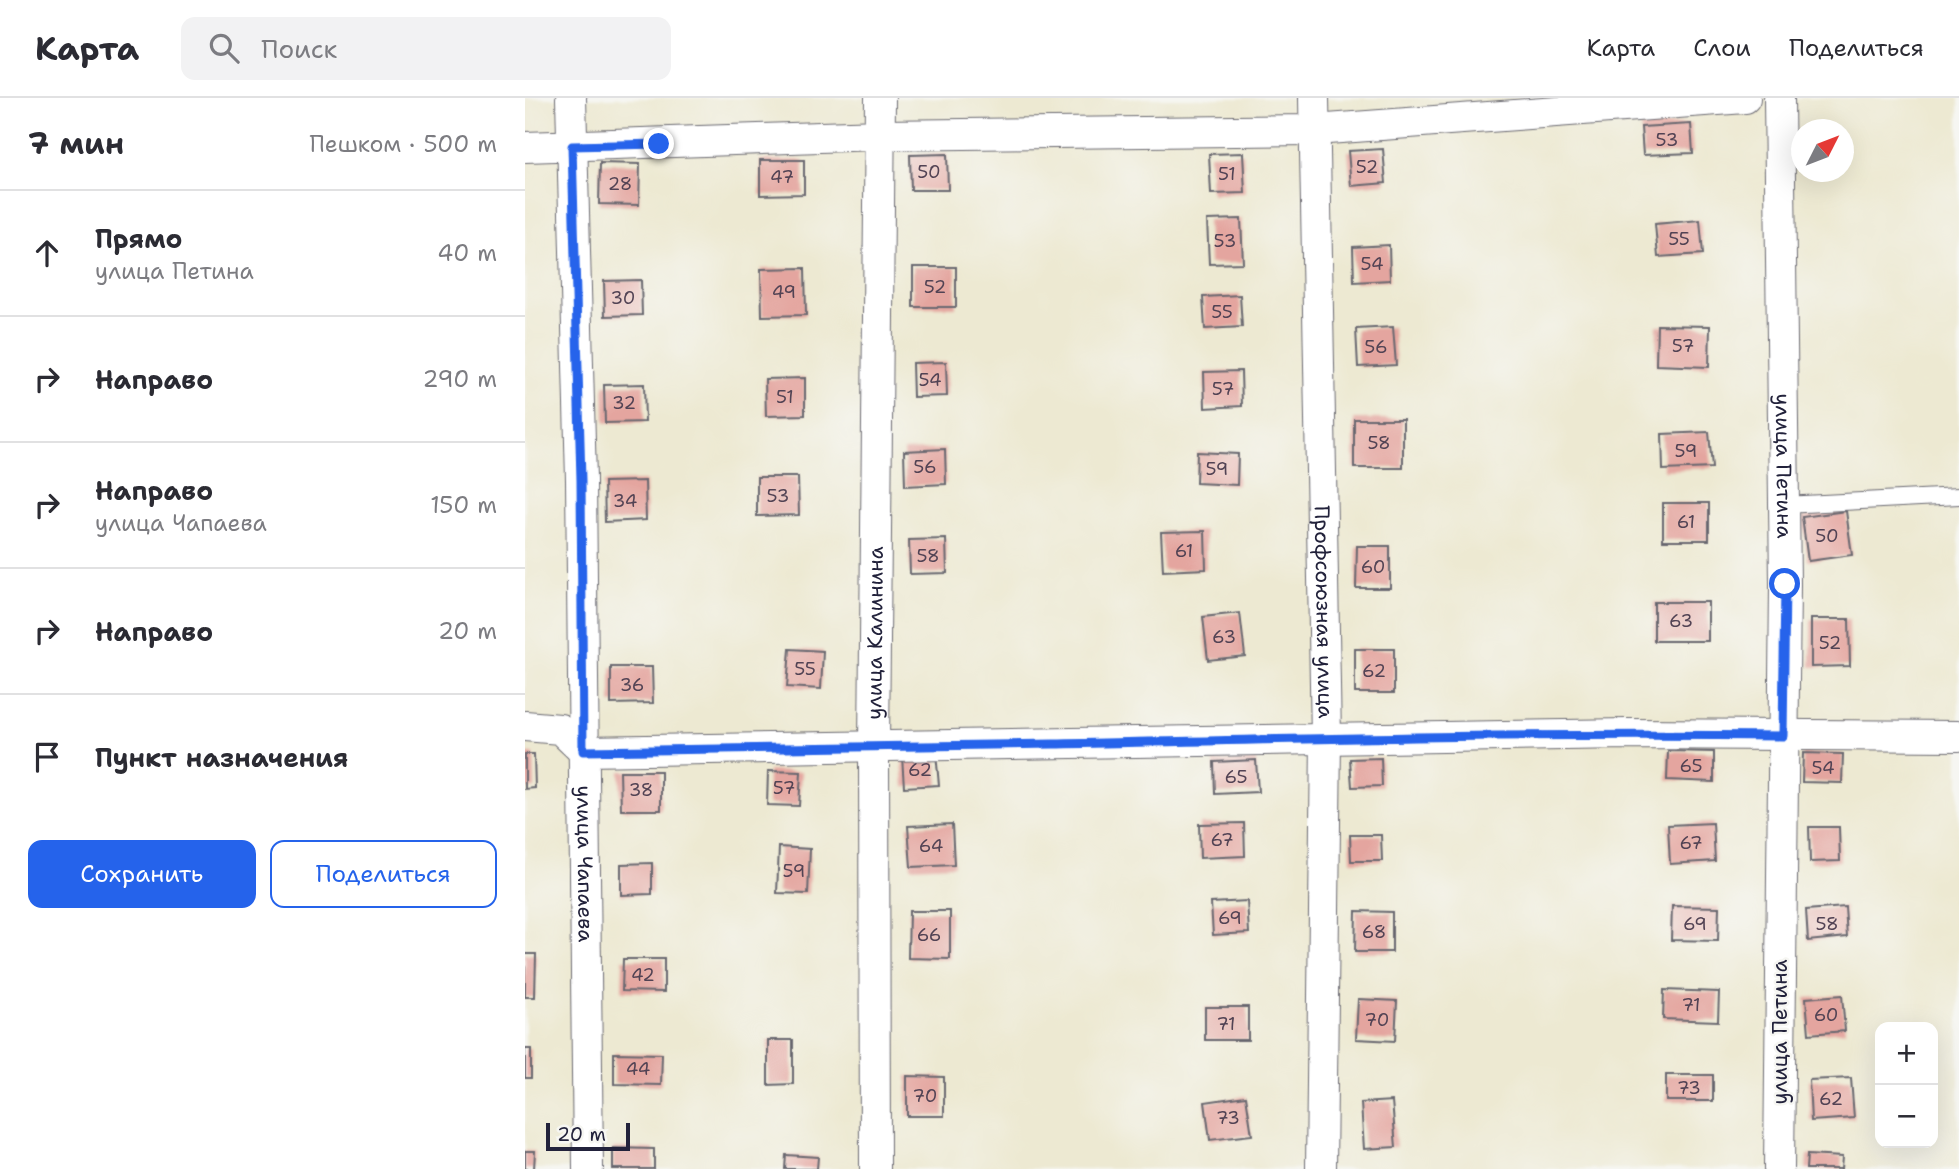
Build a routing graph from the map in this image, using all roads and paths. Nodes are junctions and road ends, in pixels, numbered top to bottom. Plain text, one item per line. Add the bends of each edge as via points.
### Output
1 (571, 98) edge
2 (880, 98) edge
3 (1314, 98) edge
4 (1745, 98) edge
5 (1779, 98) edge
6 (1314, 130) junction
7 (879, 135) junction
8 (572, 146) junction
9 (525, 147) edge
10 (1959, 496) edge
11 (1784, 505) junction
12 (525, 726) edge
13 (1783, 736) junction
14 (1959, 736) edge
15 (1326, 738) junction
16 (874, 748) junction
17 (583, 751) junction
18 (588, 1169) edge
19 (874, 1169) edge
20 (1321, 1169) edge
21 (1779, 1169) edge

1 - 8 street, улица Чапаева
2 - 7 street, улица Калинина
3 - 6 street, Профсоюзная улица
4 - 6 street
5 - 11 street, улица Петина
6 - 7 street
6 - 15 street, Профсоюзная улица
7 - 8 street
7 - 16 street, улица Калинина
8 - 9 street
8 - 17 street, улица Чапаева
10 - 11 lane
11 - 13 street, улица Петина
12 - 17 street via 560,729
13 - 14 street
13 - 15 street
13 - 21 street, улица Петина
15 - 16 street
15 - 20 street, Профсоюзная улица
16 - 17 street
16 - 19 street, улица Калинина
17 - 18 street, улица Чапаева

